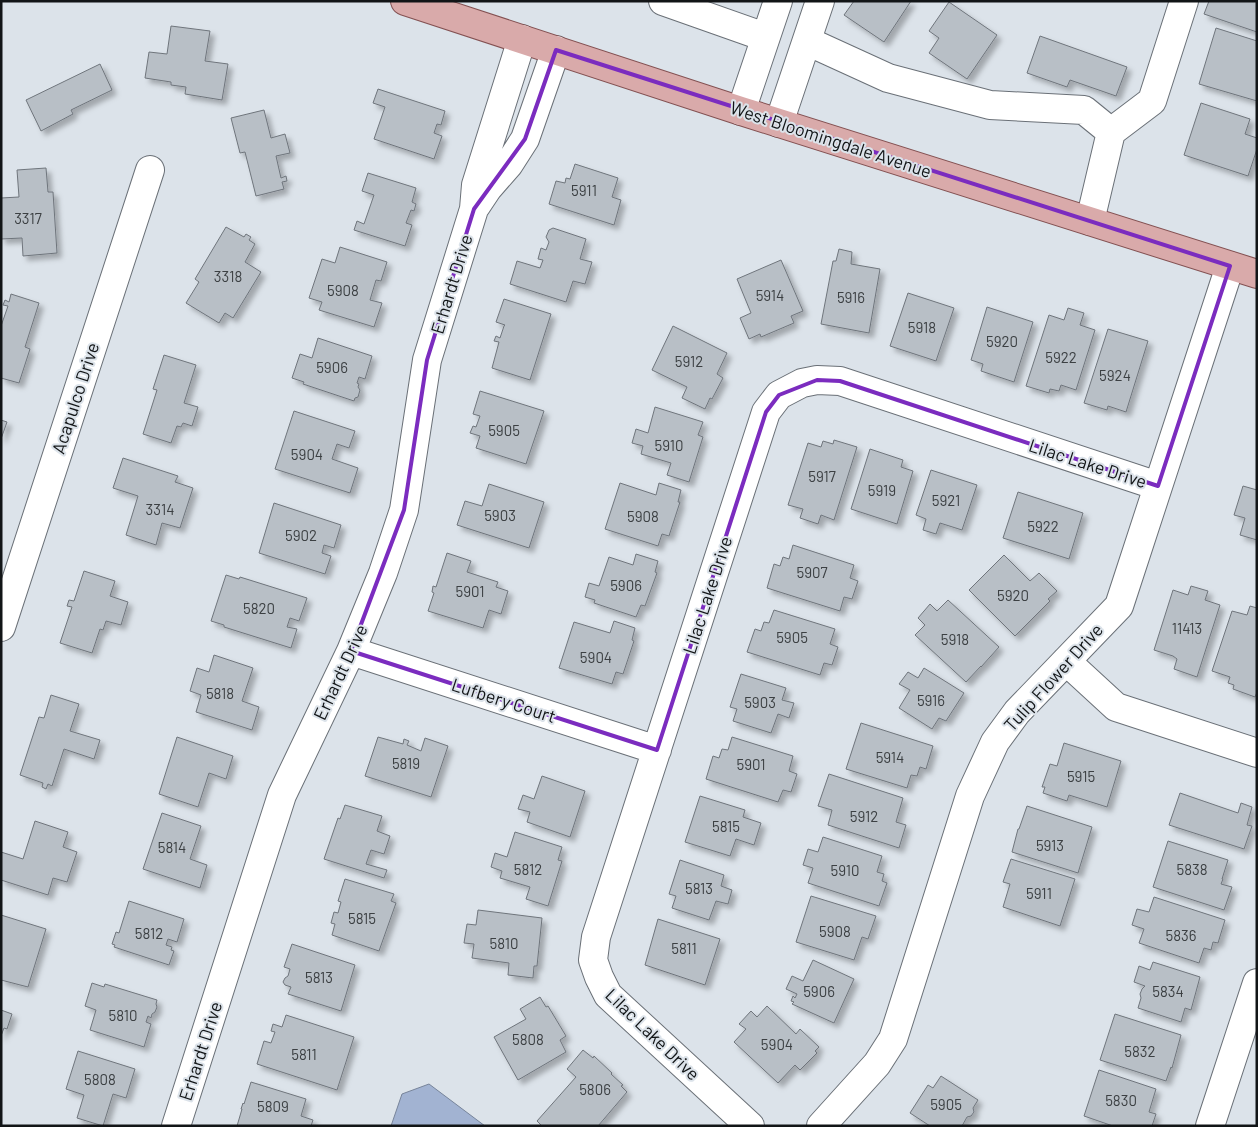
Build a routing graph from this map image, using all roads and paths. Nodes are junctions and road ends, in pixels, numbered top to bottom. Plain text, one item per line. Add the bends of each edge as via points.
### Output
1 (405, 1) edge
2 (663, 1) edge
3 (778, 1) edge
4 (820, 1) edge
5 (1184, 1) edge
6 (766, 37) junction
7 (522, 39) junction
8 (807, 41) junction
9 (556, 50) junction
10 (741, 111) junction
11 (779, 123) junction
12 (1111, 132) junction
13 (150, 170) dead end
14 (474, 209) junction
15 (1090, 222) junction
16 (1230, 266) junction
17 (1257, 274) edge
18 (1158, 486) junction
19 (1, 627) edge
20 (351, 651) junction
21 (1066, 661) junction
22 (657, 750) junction
23 (1257, 753) edge
24 (1257, 983) edge
25 (176, 1126) edge
26 (750, 1126) edge
27 (821, 1126) edge
28 (1210, 1126) edge

1 - 7 main road, West Bloomingdale Avenue
2 - 6 street
3 - 6 street
4 - 8 street
5 - 12 street via 1152,101
6 - 10 street
7 - 9 main road, West Bloomingdale Avenue
7 - 14 street, Erhardt Drive via 476,185
8 - 11 street
8 - 12 street via 888,78 990,105 1084,110
9 - 10 main road, West Bloomingdale Avenue
9 - 14 street, Erhardt Drive via 525,139
10 - 11 main road, West Bloomingdale Avenue
11 - 15 main road, West Bloomingdale Avenue
12 - 15 street
13 - 19 street, Acapulco Drive
14 - 20 street, Erhardt Drive via 427,360 404,510 383,573
15 - 16 main road, West Bloomingdale Avenue
16 - 17 main road, West Bloomingdale Avenue
16 - 18 street, Tulip Flower Drive
18 - 21 street, Tulip Flower Drive via 1120,606
18 - 22 street, Lilac Lake Drive via 840,380 802,383 779,395 766,412
20 - 22 street, Lufbery Court
20 - 25 street, Erhardt Drive via 282,795
21 - 23 street via 1116,707
21 - 27 street, Tulip Flower Drive via 1017,712 996,742 970,796 892,1039 877,1064
22 - 26 street, Lilac Lake Drive via 596,937 593,960 608,995
24 - 28 street

